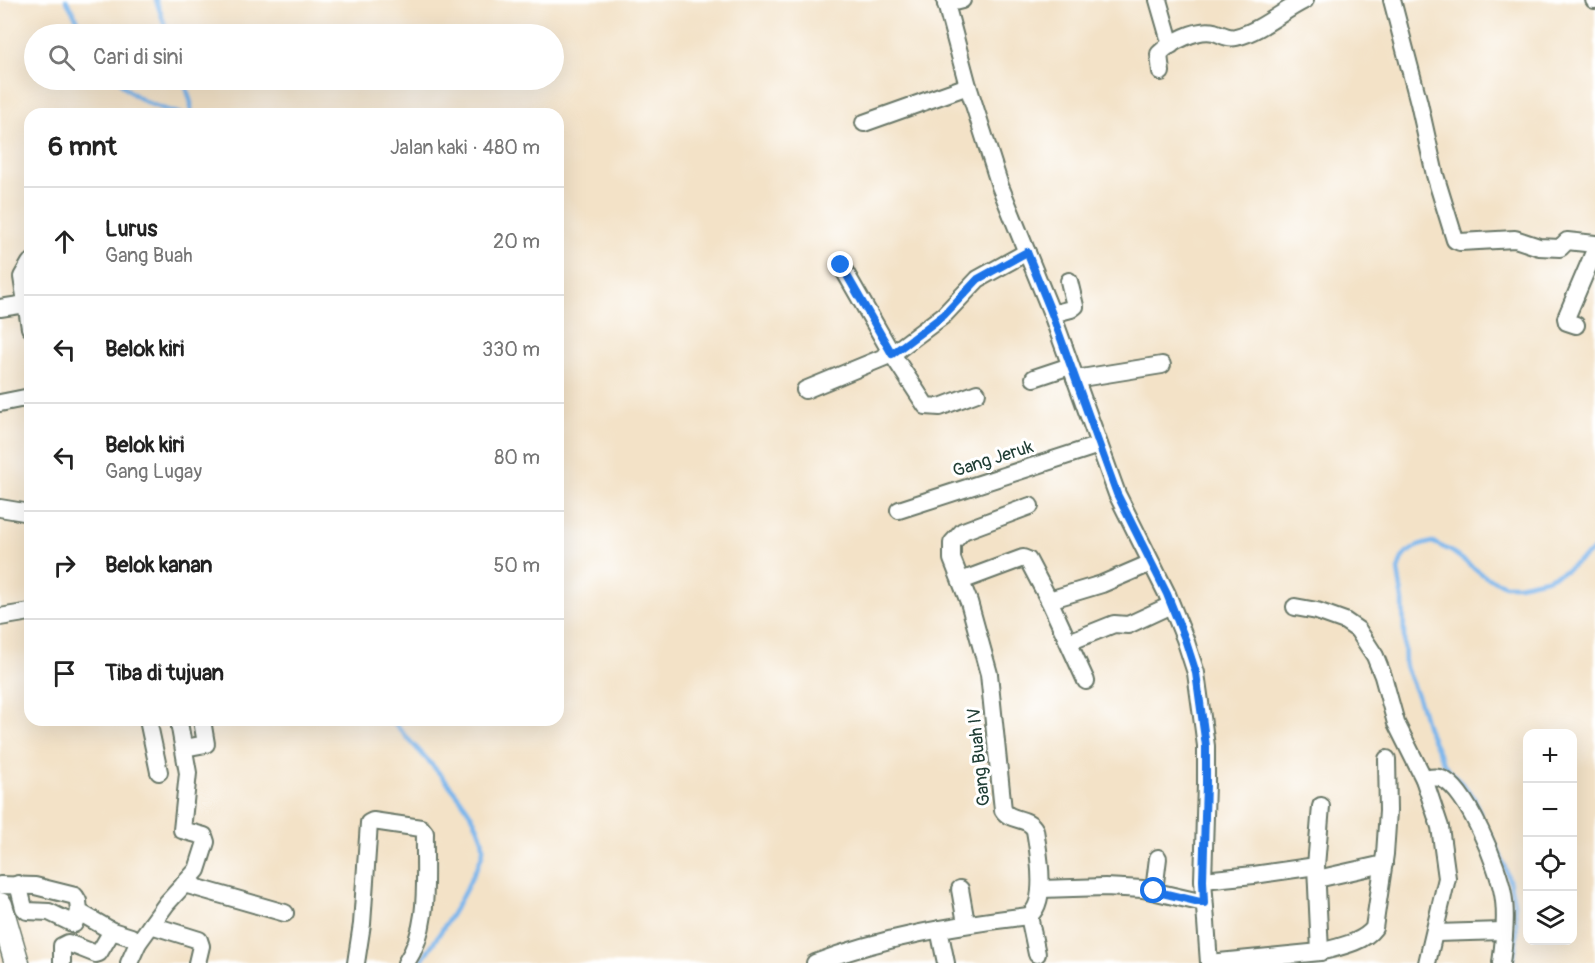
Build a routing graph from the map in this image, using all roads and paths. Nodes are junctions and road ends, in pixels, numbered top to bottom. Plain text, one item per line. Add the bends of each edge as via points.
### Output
1 (1158, 0) edge
2 (1305, 0) edge
3 (1392, 0) edge
4 (951, 1) edge
5 (1171, 45) junction
6 (1161, 72) dead end
7 (968, 86) junction
8 (864, 123) dead end
9 (1595, 244) edge
10 (1595, 250) edge
11 (1027, 252) junction
12 (841, 265) dead end
13 (24, 274) edge
14 (1069, 281) dead end
15 (24, 291) edge
16 (24, 304) edge
17 (0, 308) edge
18 (1052, 314) junction
19 (1576, 326) dead end
20 (892, 354) junction
21 (1162, 364) dead end
22 (1073, 373) junction
23 (1034, 378) dead end
24 (805, 390) dead end
25 (977, 393) dead end
26 (24, 398) edge
27 (0, 403) edge
28 (1099, 445) junction
29 (1030, 506) dead end
30 (0, 508) edge
31 (899, 510) dead end
32 (24, 512) edge
33 (1151, 563) junction
34 (961, 581) junction
35 (1049, 600) junction
36 (1171, 605) junction
37 (1295, 607) dead end
38 (24, 613) edge
39 (0, 617) edge
40 (1069, 642) junction
41 (1086, 681) dead end
42 (149, 726) edge
43 (203, 726) edge
44 (180, 728) dead end
45 (184, 748) junction
46 (1387, 759) dead end
47 (159, 772) dead end
48 (1424, 779) junction
49 (1321, 806) dead end
50 (1158, 858) dead end
51 (1384, 864) junction
52 (1316, 872) junction
53 (1203, 880) junction
54 (0, 885) edge
55 (18, 885) junction
56 (184, 885) junction
57 (960, 889) dead end
58 (1041, 889) junction
59 (1154, 891) junction
60 (1204, 903) junction
61 (0, 905) edge
62 (79, 912) junction
63 (285, 914) dead end
64 (1029, 916) junction
65 (966, 923) junction
66 (151, 925) junction
67 (939, 929) junction
68 (112, 931) junction
69 (1503, 931) junction
70 (1436, 933) junction
71 (138, 943) junction
72 (9, 949) edge
73 (1320, 952) junction
74 (1037, 954) dead end
75 (62, 963) edge
76 (129, 963) edge
77 (197, 963) edge
78 (356, 963) edge
79 (406, 963) edge
80 (815, 963) edge
81 (946, 963) edge
82 (1209, 963) edge
83 (1427, 963) edge
84 (1501, 963) edge

1 - 5 street
2 - 5 street via 1233,38 1207,31
3 - 9 street via 1455,240 1515,239 1545,248 1560,248 1567,240
4 - 7 street
5 - 6 street via 1159,54
7 - 8 street
7 - 11 street via 1000,186
10 - 19 street via 1566,319
11 - 18 street
11 - 20 street via 978,279 944,315
12 - 20 street
13 - 15 street
14 - 18 street via 1075,306
16 - 17 street
18 - 22 street
20 - 24 street
20 - 25 street via 929,407 940,407
21 - 22 street
22 - 23 street
22 - 28 street
26 - 27 street
28 - 31 street, Gang Jeruk
28 - 33 street via 1117,494
29 - 34 street via 963,531 955,538 952,559
30 - 32 street
33 - 35 street via 1102,584
33 - 36 street
34 - 35 street via 1023,558 1028,560
34 - 58 street, Gang Buah IV via 989,674 1003,810 1007,816 1024,820 1034,828
35 - 40 street
36 - 40 street via 1128,625 1114,624
36 - 53 street via 1192,662 1202,705 1206,746
37 - 48 street via 1317,610 1358,630 1375,656 1395,723
38 - 39 street
40 - 41 street
42 - 47 street
43 - 45 street via 206,744
44 - 45 street
45 - 56 street via 188,773 182,830 204,836 206,842 196,870
46 - 51 street
48 - 69 street via 1442,778 1449,783 1483,833 1504,896
48 - 70 street via 1440,827 1447,878
49 - 52 street
50 - 59 street
51 - 52 street
51 - 73 street via 1371,933
52 - 53 street
52 - 73 street
53 - 60 street
54 - 55 street
55 - 62 street via 75,896
55 - 62 street via 27,911 49,912 74,924
56 - 63 street
56 - 66 street
57 - 65 street
58 - 59 street via 1105,887
58 - 64 street
59 - 60 street
60 - 82 street
61 - 72 street
62 - 68 street
64 - 65 street
64 - 74 street
65 - 67 street
66 - 71 street
66 - 77 street via 199,940
67 - 80 street via 843,952
67 - 81 street
68 - 71 street
68 - 75 street via 96,954 68,942 62,946
69 - 70 street
69 - 84 street
70 - 83 street
71 - 76 street
73 - 82 street
78 - 79 street via 369,823 373,821 421,828 425,832 423,918 415,950

